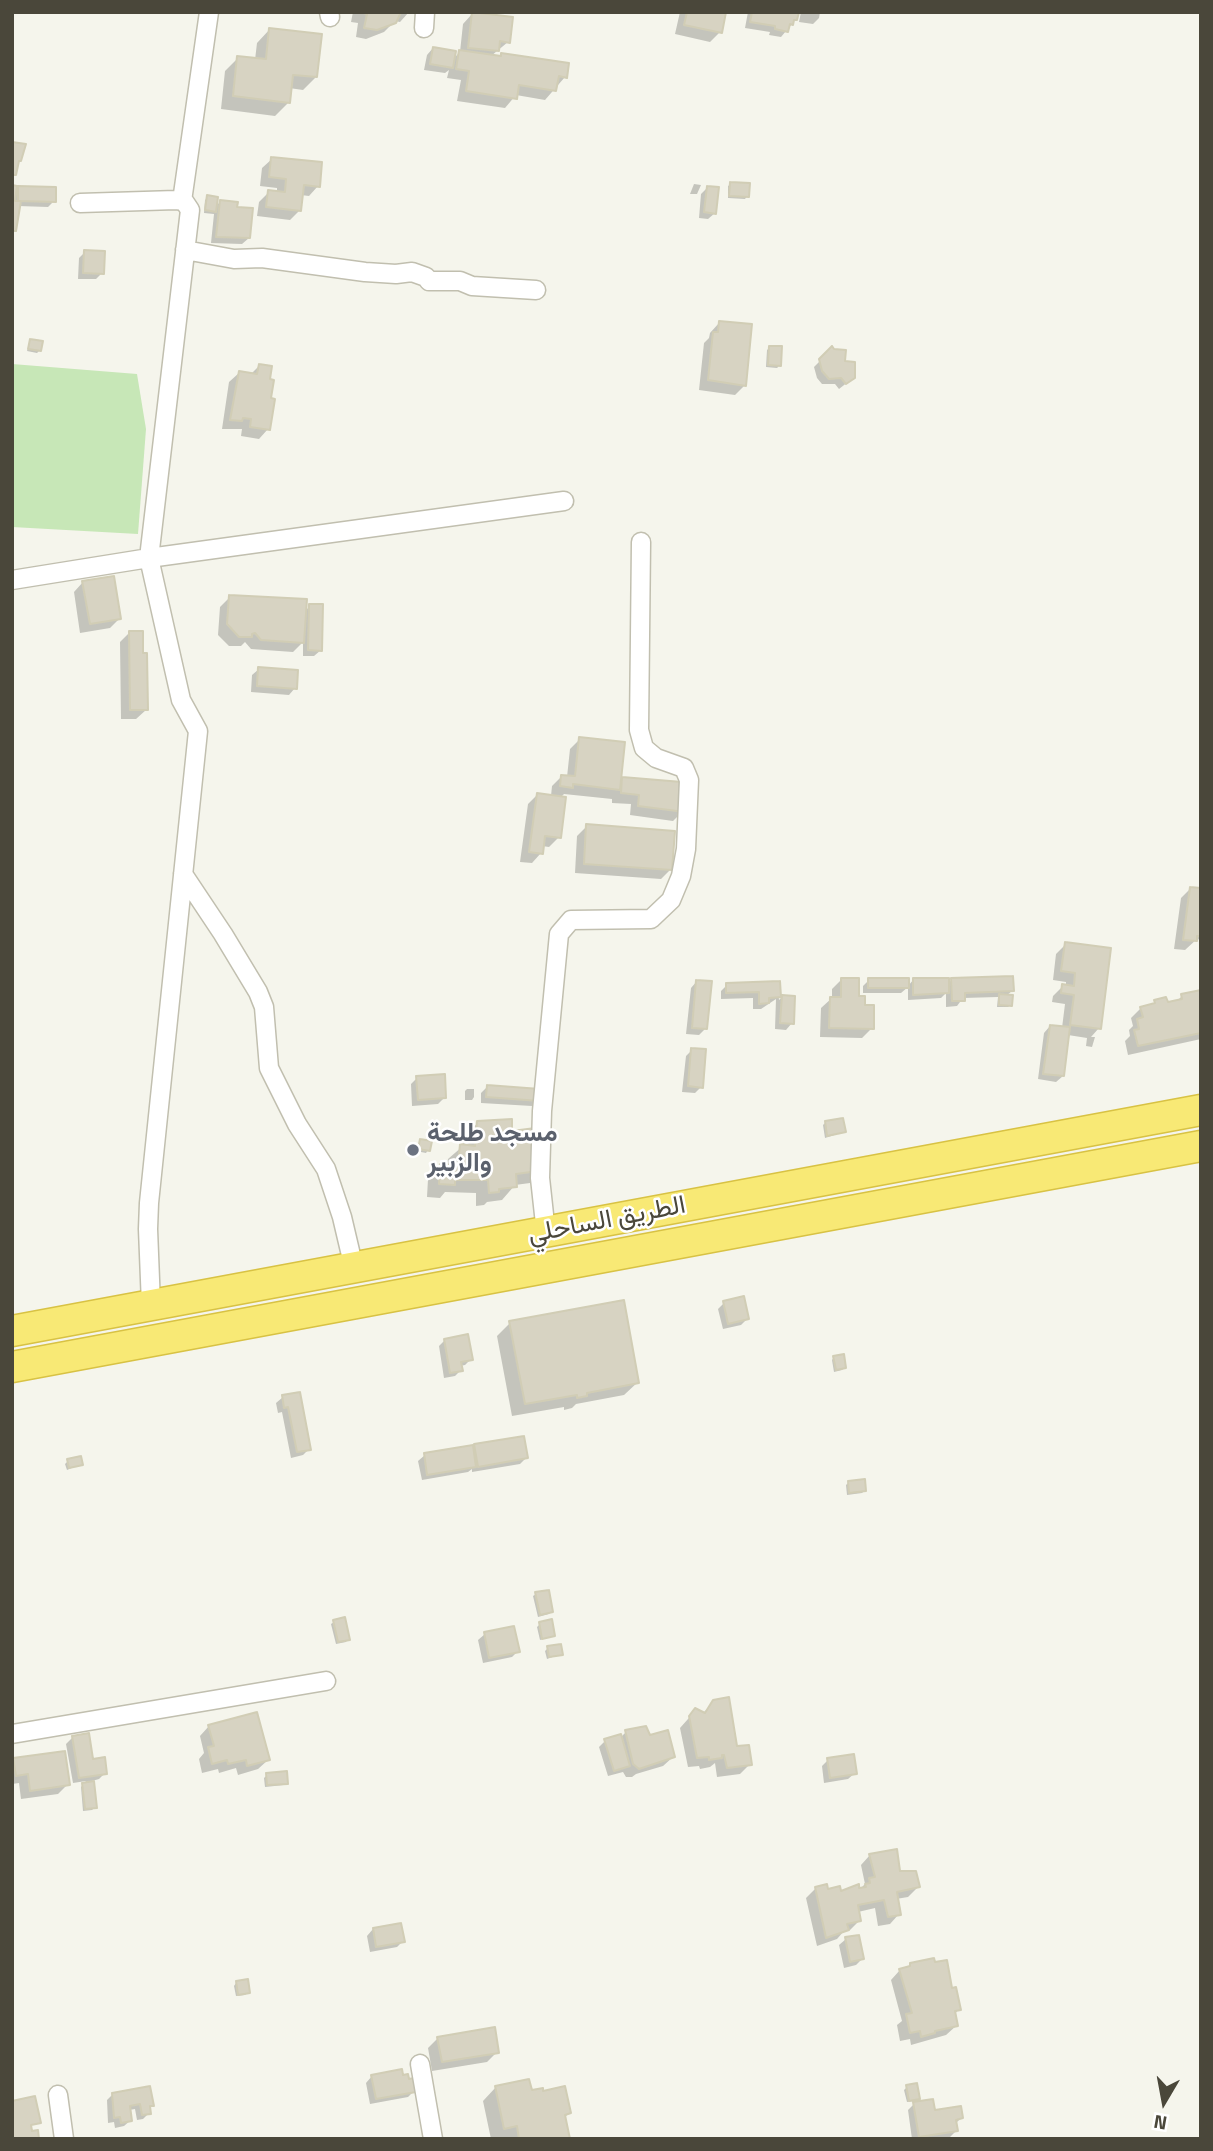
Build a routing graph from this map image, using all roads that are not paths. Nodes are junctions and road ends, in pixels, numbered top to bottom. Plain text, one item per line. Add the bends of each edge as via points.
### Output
1 (209, 12) edge
2 (182, 201) junction
3 (80, 203) dead end
4 (185, 250) junction
5 (536, 290) dead end
6 (564, 501) dead end
7 (642, 541) dead end
8 (149, 558) junction
9 (12, 580) edge
10 (183, 874) junction
11 (1201, 1110) edge
12 (1201, 1146) edge
13 (545, 1233) junction
14 (354, 1268) junction
15 (151, 1305) junction
16 (12, 1331) edge
17 (12, 1367) edge
18 (326, 1681) dead end
19 (12, 1734) edge
20 (420, 2064) dead end
21 (58, 2095) dead end
22 (64, 2139) edge
23 (433, 2139) edge

1 - 2 street
2 - 3 street
2 - 4 street via 190,210
4 - 5 street via 233,259 412,272 429,281
4 - 8 street
6 - 8 street
7 - 13 street via 639,730 644,748 656,758 684,768 689,780 686,849 671,900 651,919 571,920 559,934 542,1111 540,1178
8 - 9 street
8 - 10 street via 181,701 198,728
10 - 14 street via 258,992 264,1007 269,1068 326,1169
10 - 15 street via 149,1203
11 - 13 highway, الطريق الساحلي
12 - 17 highway, الطريق الساحلي
13 - 14 highway, الطريق الساحلي
14 - 15 highway, الطريق الساحلي
15 - 16 highway, الطريق الساحلي
18 - 19 street
20 - 23 street
21 - 22 street

